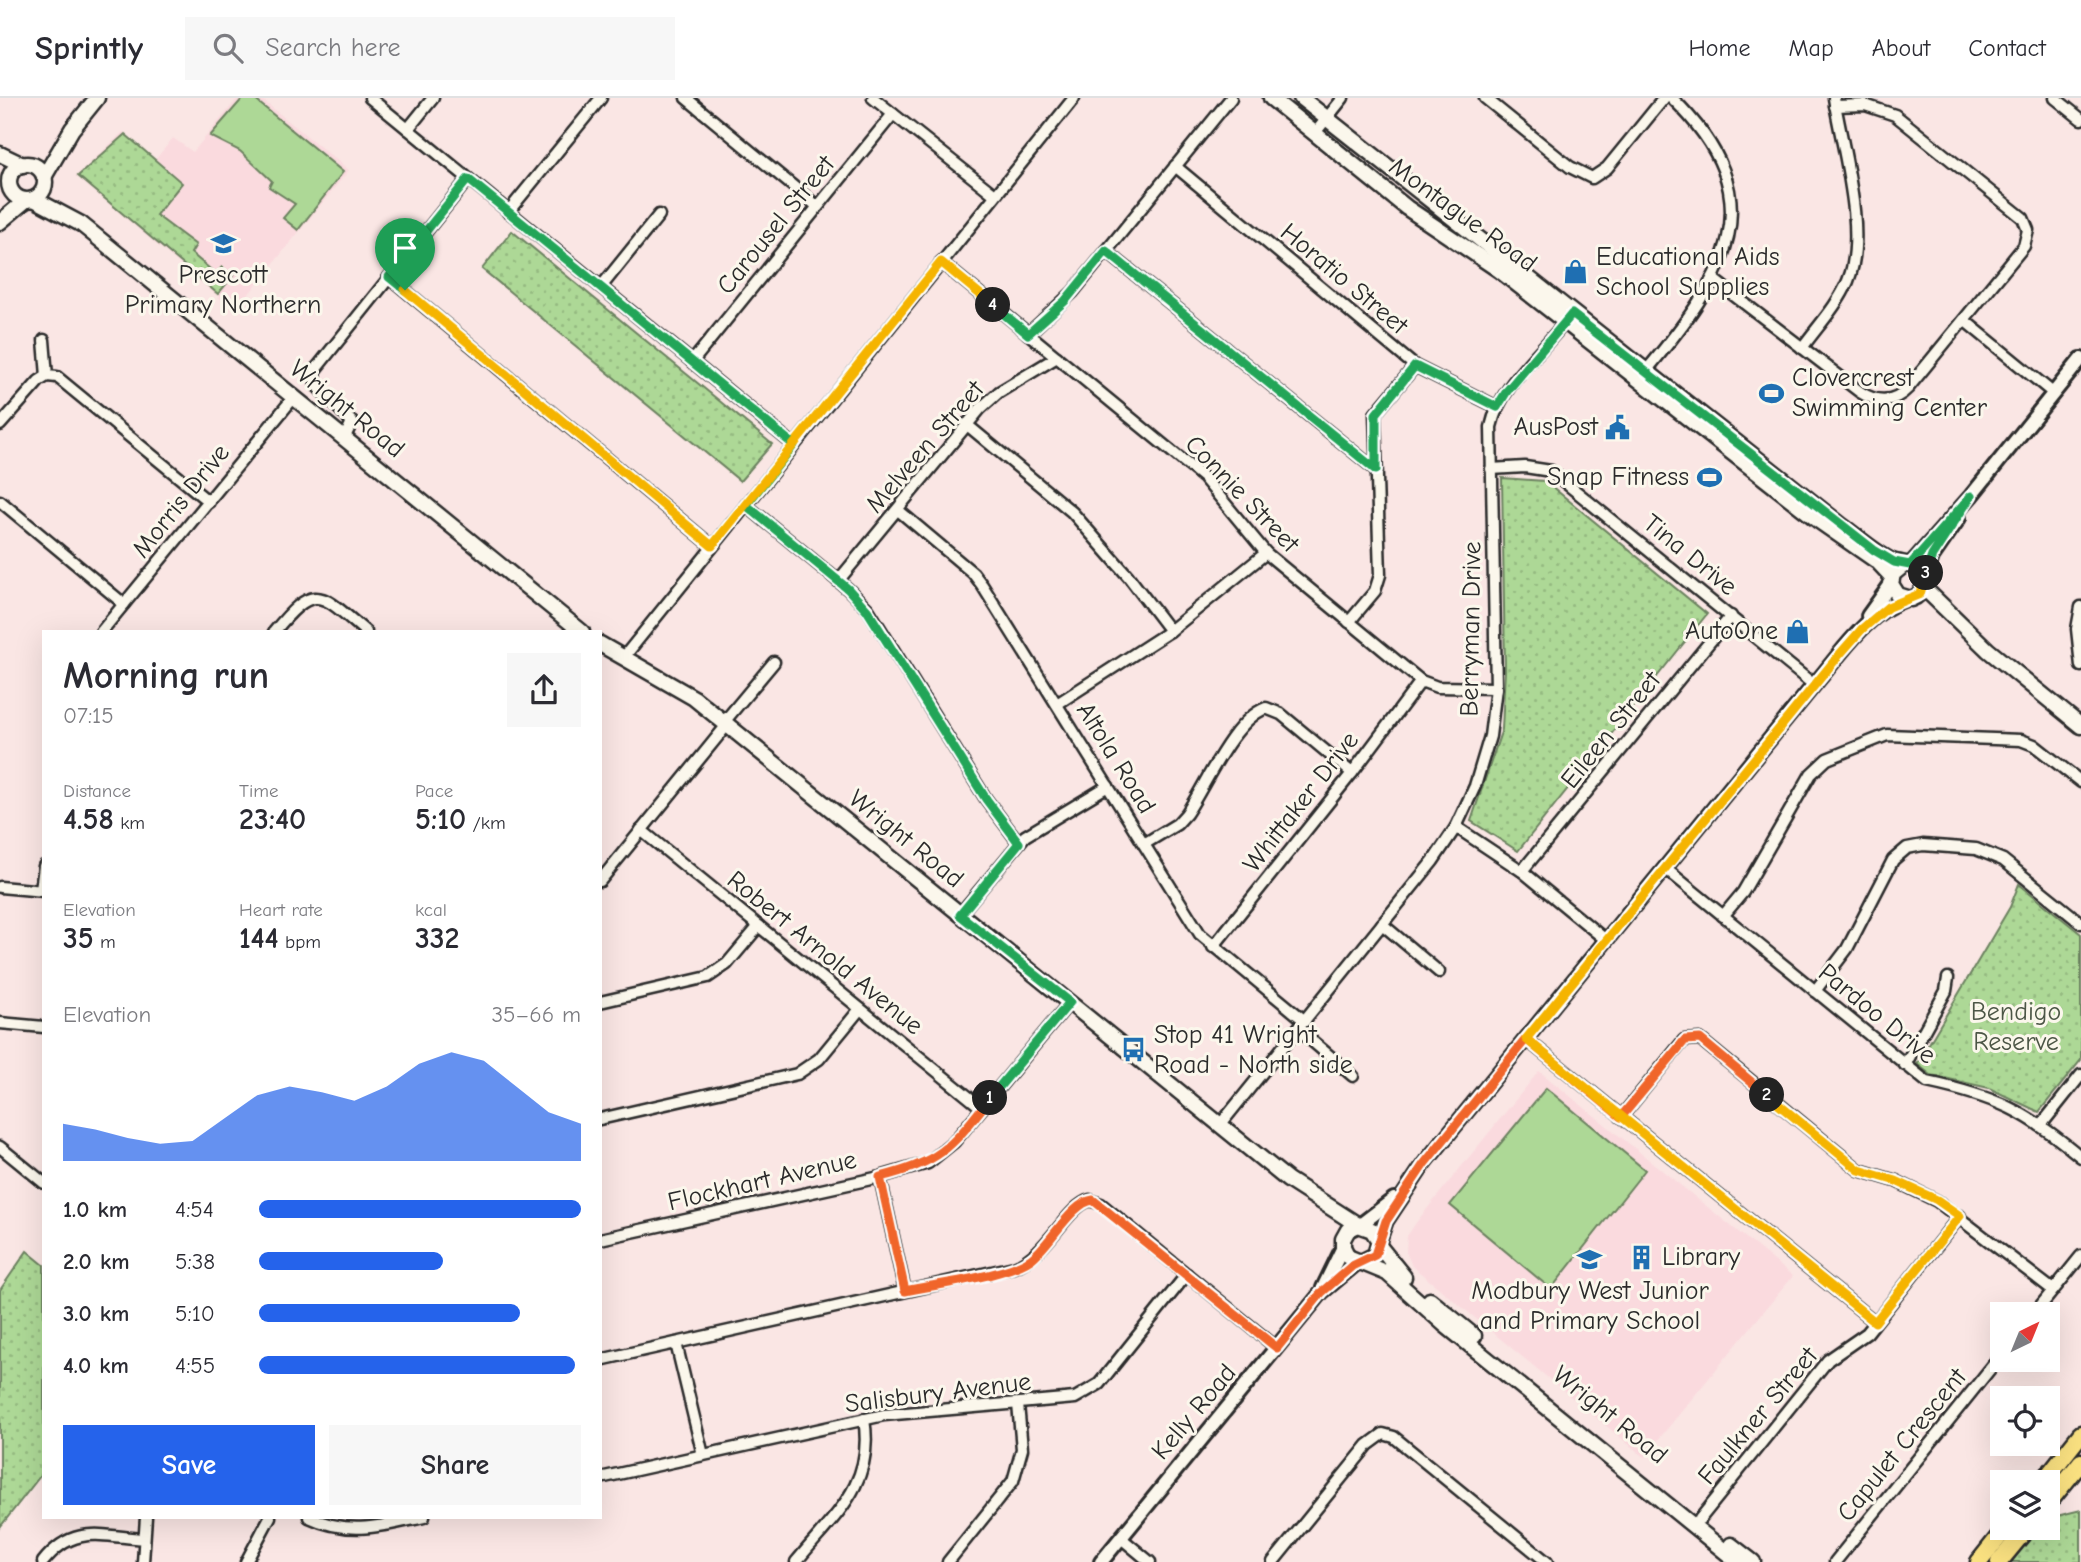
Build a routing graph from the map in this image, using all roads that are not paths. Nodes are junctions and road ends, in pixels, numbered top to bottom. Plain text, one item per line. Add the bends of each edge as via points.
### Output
1 (97, 98) edge
2 (370, 98) edge
3 (433, 98) edge
4 (601, 98) edge
5 (686, 98) edge
6 (873, 98) edge
7 (1074, 98) edge
8 (1231, 98) edge
9 (1271, 98) edge
10 (1300, 98) edge
11 (1343, 98) edge
12 (1485, 98) edge
13 (1664, 98) edge
14 (1672, 98) edge
15 (2055, 98) edge
16 (1835, 102) edge
17 (894, 114) junction
18 (1327, 119) junction
19 (2081, 119) edge
20 (72, 128) junction
21 (408, 129) junction
22 (1315, 133) junction
23 (0, 154) edge
24 (25, 164) junction
25 (0, 165) edge
26 (1175, 166) junction
27 (468, 179) junction
28 (44, 181) junction
29 (9, 183) junction
30 (995, 195) junction
31 (30, 200) junction
32 (817, 206) junction
33 (0, 209) edge
34 (508, 212) junction
35 (659, 215) dead end
36 (0, 222) edge
37 (81, 224) junction
38 (1106, 251) junction
39 (941, 262) junction
40 (389, 277) junction
41 (1714, 280) junction
42 (601, 287) junction
43 (1569, 318) junction
44 (1964, 320) junction
45 (1028, 334) junction
46 (44, 340) dead end
47 (1802, 348) junction
48 (1058, 358) junction
49 (2081, 359) edge
50 (692, 362) junction
51 (1415, 366) junction
52 (1643, 375) junction
53 (47, 376) junction
54 (2053, 393) junction
55 (294, 397) junction
56 (1497, 407) junction
57 (966, 424) junction
58 (0, 425) edge
59 (344, 439) junction
60 (794, 445) junction
61 (1491, 469) junction
62 (1376, 470) junction
63 (1971, 496) junction
64 (0, 501) edge
65 (209, 502) junction
66 (746, 505) junction
67 (898, 510) junction
68 (712, 546) junction
69 (1266, 552) junction
70 (1907, 565) junction
71 (838, 581) junction
72 (1891, 581) junction
73 (1917, 590) junction
74 (124, 604) junction
75 (2081, 607) edge
76 (1731, 616) junction
77 (1349, 622) junction
78 (1862, 629) junction
79 (103, 630) edge
80 (276, 630) edge
81 (364, 630) edge
82 (580, 630) edge
83 (1170, 631) junction
84 (602, 645) edge
85 (624, 657) junction
86 (774, 662) dead end
87 (2081, 666) edge
88 (1421, 681) junction
89 (1814, 685) junction
90 (1496, 688) junction
91 (1057, 704) junction
92 (726, 723) junction
93 (2081, 726) edge
94 (1352, 773) junction
95 (2081, 782) edge
96 (1108, 786) junction
97 (1456, 827) junction
98 (641, 831) junction
99 (1019, 843) junction
100 (1144, 844) junction
101 (1666, 869) junction
102 (1522, 871) junction
103 (602, 879) edge
104 (0, 887) edge
105 (42, 890) edge
106 (960, 915) junction
107 (1723, 916) junction
108 (2081, 923) edge
109 (1382, 925) junction
110 (759, 926) junction
111 (1607, 941) junction
112 (1213, 947) junction
113 (1439, 972) dead end
114 (1948, 978) dead end
115 (1815, 991) junction
116 (602, 1002) edge
117 (1070, 1002) junction
118 (860, 1009) junction
119 (0, 1023) edge
120 (1301, 1025) junction
121 (42, 1027) edge
122 (1526, 1039) junction
123 (1905, 1065) junction
124 (2081, 1075) edge
125 (1353, 1076) dead end
126 (982, 1108) junction
127 (1621, 1117) junction
128 (602, 1119) edge
129 (2042, 1124) junction
130 (1220, 1125) junction
131 (0, 1147) edge
132 (2081, 1157) edge
133 (880, 1177) junction
134 (42, 1181) edge
135 (1408, 1188) junction
136 (1303, 1191) junction
137 (1960, 1216) junction
138 (1359, 1225) junction
139 (602, 1239) edge
140 (1343, 1243) junction
141 (1379, 1244) junction
142 (2081, 1256) edge
143 (1360, 1262) junction
144 (1187, 1275) junction
145 (2053, 1290) junction
146 (905, 1291) junction
147 (1322, 1292) junction
148 (2044, 1302) edge
149 (1875, 1322) junction
150 (676, 1343) junction
151 (1277, 1348) junction
152 (602, 1360) edge
153 (1990, 1369) edge
154 (1018, 1404) junction
155 (864, 1419) junction
156 (2081, 1434) edge
157 (703, 1455) junction
158 (2081, 1462) edge
159 (2052, 1470) edge
160 (602, 1478) edge
161 (2060, 1488) edge
162 (146, 1519) edge
163 (269, 1519) edge
164 (313, 1519) edge
165 (414, 1519) edge
166 (1700, 1519) junction
167 (1121, 1538) junction
168 (145, 1539) junction
169 (1996, 1540) edge
170 (2017, 1540) edge
171 (43, 1562) edge
172 (143, 1562) edge
173 (246, 1562) edge
174 (796, 1562) edge
175 (948, 1562) edge
176 (1101, 1562) edge
177 (1150, 1562) edge
178 (1273, 1562) edge
179 (1547, 1562) edge
180 (1738, 1562) edge
181 (1753, 1562) edge
182 (1835, 1562) edge
183 (1979, 1562) edge
184 (1999, 1562) edge

1 - 20 main road
2 - 21 street
3 - 21 street
4 - 34 street
5 - 32 street
6 - 17 street
7 - 30 street
8 - 26 street
9 - 22 main road, Montague Road
10 - 18 main road, Montague Road
11 - 18 street
12 - 13 street via 1570,167 1592,178 1607,168
14 - 41 street via 1704,130 1730,193 1729,236
15 - 19 street
16 - 44 street via 1895,115 2026,223 2024,246
16 - 47 street via 1853,205 1852,267 1841,294
17 - 30 street
17 - 32 street, Carousel Street
18 - 22 street
18 - 43 main road, Montague Road
20 - 24 main road
20 - 28 main road
21 - 27 street
22 - 43 main road, Montague Road via 1407,208
23 - 24 main road
24 - 28 main road via 36,167
24 - 29 main road via 13,170
25 - 29 main road
26 - 38 street
26 - 51 street, Horatio Street
27 - 34 street
27 - 40 street
28 - 31 main road
28 - 37 main road, Wright Road
29 - 31 main road via 14,196
29 - 33 main road
30 - 39 street
31 - 36 main road
31 - 37 main road, Wright Road
32 - 50 street, Carousel Street
34 - 42 street
35 - 42 street
37 - 55 main road, Wright Road
38 - 45 street via 1065,301
38 - 62 street
39 - 45 street, Connie Street
39 - 60 street
40 - 59 street via 314,374 316,385 352,422
40 - 68 street
41 - 47 street
41 - 52 street
42 - 50 street
43 - 52 main road, Montague Road
43 - 56 street, Berryman Drive
44 - 47 street via 1901,395 1889,400 1868,397
44 - 54 street
45 - 48 street, Connie Street
46 - 53 street
48 - 57 street, Melveen Street via 999,392
48 - 69 street, Connie Street via 1205,478
49 - 54 street
50 - 60 street
51 - 56 street, Horatio Street
51 - 62 street via 1376,414
52 - 70 main road, Montague Road via 1874,550
52 - 72 main road, Montague Road via 1819,522 1878,562
53 - 58 street
53 - 65 street via 65,383
54 - 63 street
55 - 59 main road, Wright Road
55 - 65 street, Morris Drive
56 - 61 street, Berryman Drive via 1490,433
57 - 67 street, Melveen Street
57 - 83 street via 1072,512
59 - 82 main road, Wright Road
60 - 66 street
61 - 76 street, Tina Drive via 1551,471
61 - 90 street, Berryman Drive
62 - 77 street via 1379,581
63 - 70 street
63 - 73 street via 1932,556
64 - 74 street
65 - 74 street, Morris Drive
66 - 68 street
66 - 71 street
67 - 71 street, Melveen Street
67 - 91 street, Altola Road via 978,578
68 - 85 street
69 - 77 street, Connie Street
69 - 83 street
70 - 72 main road
70 - 73 main road, Montague Road via 1918,568
71 - 99 street via 867,610 986,799
72 - 73 main road, Montague Road via 1894,592
72 - 78 street
73 - 78 street
73 - 93 main road
74 - 79 street, Morris Drive
75 - 87 street via 2077,629
76 - 89 street, Tina Drive
76 - 102 street, Eileen Street
77 - 88 street, Connie Street
78 - 89 street
80 - 81 street via 299,604 314,597 326,599
83 - 91 street
84 - 85 main road, Wright Road
85 - 92 main road, Wright Road via 672,682
86 - 92 street
88 - 90 street, Connie Street via 1437,687
88 - 94 street, Whittaker Drive
89 - 101 street
90 - 97 street, Berryman Drive via 1481,770
91 - 96 street, Altola Road
92 - 98 street
92 - 106 main road, Wright Road
94 - 100 street via 1281,714 1266,708 1233,739 1181,820
94 - 112 street, Whittaker Drive
95 - 107 street via 2021,740 1887,735 1827,759 1811,774 1743,891
96 - 99 street
96 - 100 street, Altola Road
97 - 102 street
97 - 109 street, Berryman Drive
98 - 103 street
98 - 110 street, Robert Arnold Avenue
99 - 106 street
100 - 112 street, Altola Road via 1194,926
101 - 107 street, Pardoo Drive
101 - 111 street
102 - 111 street
104 - 105 street
106 - 117 main road, Wright Road
107 - 115 street, Pardoo Drive
108 - 115 street via 2003,860 1976,849 1907,848 1893,860 1847,949
109 - 113 street
109 - 120 street, Berryman Drive
110 - 116 street via 727,964 708,977
110 - 118 street, Robert Arnold Avenue
111 - 122 street
112 - 120 street, Altola Road
114 - 123 street via 1946,990
115 - 123 street, Pardoo Drive
117 - 126 street, Flockhart Avenue
117 - 130 main road, Wright Road
118 - 126 street, Robert Arnold Avenue
118 - 128 street via 819,1059 797,1074
119 - 121 street
120 - 125 street, Altola Road
120 - 130 street, Berryman Drive
122 - 127 street
122 - 135 street
123 - 129 street, Pardoo Drive via 1927,1082 1979,1093
124 - 129 street
126 - 133 street, Flockhart Avenue via 934,1160
127 - 137 street via 1685,1040 1700,1039 1859,1170 1896,1181
127 - 149 street
129 - 132 street, Pardoo Drive
130 - 136 main road, Wright Road
131 - 134 street
133 - 139 street, Flockhart Avenue
133 - 146 street
135 - 138 street
135 - 141 street via 1386,1221
136 - 138 main road, Wright Road
136 - 140 main road, Wright Road via 1332,1221
137 - 145 street
137 - 149 street, Faulkner Street
138 - 140 main road via 1348,1230
138 - 141 main road via 1373,1230
140 - 143 main road via 1348,1257
140 - 147 street, Kelly Road
141 - 143 main road via 1373,1257
141 - 166 main road, Wright Road via 1393,1267 1430,1300
142 - 145 street
143 - 147 street, Kelly Road
143 - 180 main road, Wright Road via 1387,1273
144 - 146 street via 1101,1204 1090,1200 1079,1205 1025,1263
144 - 151 street
144 - 154 street, Salisbury Avenue via 1095,1387 1072,1399
145 - 148 street
146 - 150 street
147 - 151 street, Kelly Road
149 - 166 street, Faulkner Street via 1867,1333 1828,1360
150 - 152 street
150 - 157 street
151 - 167 street, Kelly Road
153 - 182 street, Capulet Crescent
154 - 155 street, Salisbury Avenue
154 - 175 street via 1022,1449 1013,1481
155 - 157 street, Salisbury Avenue
155 - 174 street via 868,1451 859,1482
156 - 159 main road
157 - 160 street, Salisbury Avenue
158 - 161 main road
162 - 168 street
163 - 173 street
164 - 165 street via 331,1527 360,1530
166 - 181 main road, Wright Road
167 - 176 street, Kelly Road
167 - 177 street
168 - 171 street via 79,1535 57,1545
168 - 172 street
169 - 183 main road
170 - 184 main road
178 - 179 street via 1368,1445 1383,1434 1394,1437

